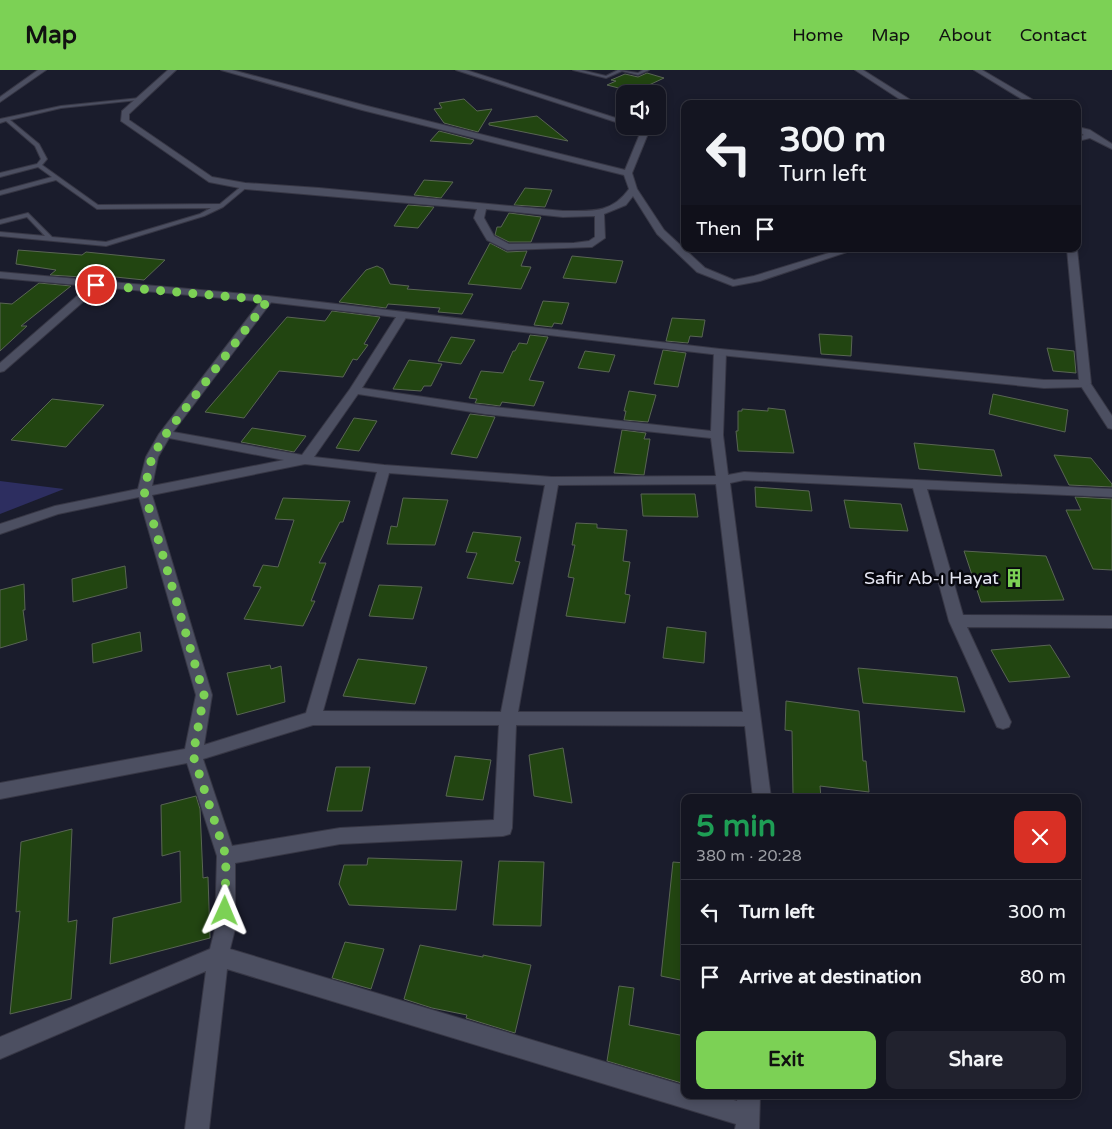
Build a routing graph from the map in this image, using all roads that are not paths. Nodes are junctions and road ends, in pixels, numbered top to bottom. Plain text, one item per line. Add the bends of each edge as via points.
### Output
1 (43, 70) edge
2 (224, 70) edge
3 (459, 70) edge
4 (575, 70) edge
5 (646, 70) edge
6 (858, 70) edge
7 (965, 70) edge
8 (977, 70) edge
9 (170, 71) edge
10 (2, 98) edge
11 (138, 99) junction
12 (907, 100) edge
13 (1014, 100) edge
14 (1029, 100) edge
15 (3, 120) edge
16 (616, 120) edge
17 (1081, 130) edge
18 (1088, 134) junction
19 (642, 135) edge
20 (1081, 139) edge
21 (1112, 147) edge
22 (39, 165) junction
23 (628, 173) junction
24 (0, 175) edge
25 (56, 178) junction
26 (245, 186) junction
27 (633, 189) junction
28 (0, 193) edge
29 (221, 206) junction
30 (482, 208) junction
31 (599, 212) junction
32 (0, 222) edge
33 (0, 234) edge
34 (50, 238) junction
35 (681, 251) edge
36 (682, 252) edge
37 (842, 252) edge
38 (1072, 252) edge
39 (0, 275) edge
40 (96, 285) junction
41 (268, 300) junction
42 (402, 316) junction
43 (720, 352) junction
44 (0, 369) edge
45 (1085, 383) junction
46 (355, 390) junction
47 (1112, 425) edge
48 (166, 434) junction
49 (717, 435) junction
50 (306, 460) junction
51 (384, 469) junction
52 (722, 480) junction
53 (552, 481) junction
54 (920, 484) junction
55 (144, 491) junction
56 (1112, 493) edge
57 (0, 529) edge
58 (957, 621) junction
59 (1112, 622) edge
60 (313, 718) junction
61 (508, 718) junction
62 (753, 719) junction
63 (1003, 722) dead end
64 (193, 755) junction
65 (0, 791) edge
66 (762, 794) edge
67 (226, 856) junction
68 (218, 956) junction
69 (0, 1048) edge
70 (681, 1093) edge
71 (701, 1099) edge
72 (748, 1113) edge
73 (198, 1129) edge

1 - 10 street
2 - 23 street
3 - 16 street
4 - 5 lane via 606,77 622,70 638,74
6 - 12 street
7 - 13 street
8 - 14 street
9 - 11 street
11 - 15 lane via 60,108
11 - 26 street via 126,113 126,121 209,179
15 - 22 lane via 37,145 44,159
17 - 18 street
18 - 20 street via 1087,138
18 - 21 street
19 - 23 street
22 - 24 lane
22 - 25 lane
23 - 27 street
25 - 28 lane
25 - 29 lane via 97,207
26 - 29 lane
26 - 30 street
27 - 31 street via 623,203
27 - 35 street via 660,232
29 - 34 lane via 202,215 106,244
30 - 31 street via 563,214
30 - 31 street via 479,218 490,238 507,247 592,244 600,238
32 - 34 lane via 28,215
33 - 34 lane
36 - 37 street via 701,270 733,283
38 - 45 street
39 - 40 street
40 - 41 street
40 - 44 street
41 - 42 street
41 - 48 street
42 - 43 street
42 - 46 street
43 - 45 street via 1044,384
43 - 49 street
45 - 47 street
46 - 49 street via 485,410
46 - 50 street
48 - 50 street
48 - 55 street via 152,457
49 - 52 street
50 - 51 street
50 - 55 street
51 - 53 street
51 - 60 street
52 - 53 street
52 - 54 street via 744,476
52 - 62 street
53 - 61 street
54 - 56 street
54 - 58 street
55 - 57 street via 55,510
55 - 64 street via 204,695
58 - 59 street
58 - 63 street
60 - 61 street
60 - 64 street
61 - 62 street
61 - 67 street via 503,828 340,836
62 - 66 street
64 - 65 street
64 - 67 street
67 - 68 street via 224,929
68 - 69 street
68 - 70 street
68 - 73 street
71 - 72 street

